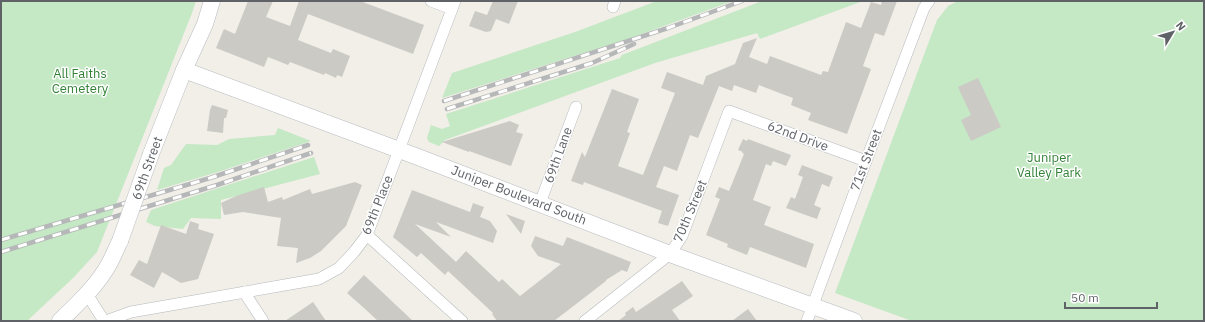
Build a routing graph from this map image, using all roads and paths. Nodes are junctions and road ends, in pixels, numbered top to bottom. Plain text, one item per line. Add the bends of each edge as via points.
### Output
1 (212, 1) edge
2 (431, 1) edge
3 (929, 1) edge
4 (453, 5) edge
5 (184, 70) junction
6 (576, 108) dead end
7 (729, 111) joint
8 (399, 150) junction
9 (866, 160) junction
10 (540, 203) junction
11 (367, 235) junction
12 (670, 254) junction
13 (244, 292) junction
14 (88, 294) junction
15 (812, 305) junction
16 (60, 321) edge
17 (105, 321) edge
18 (263, 321) edge
19 (462, 321) edge
20 (585, 321) edge
21 (806, 321) edge
22 (854, 321) edge

1 - 5 street, 69th Street via 205,24
2 - 4 street
3 - 9 street, 71st Street via 924,8
4 - 8 street, 69th Place
5 - 8 street, Juniper Boulevard South
5 - 14 street, 69th Street, bridge via 120,241 110,264
6 - 10 street, 69th Lane
7 - 9 street, 62nd Drive
7 - 12 street, 70th Street via 682,236
8 - 10 street, Juniper Boulevard South
8 - 11 street, 69th Place
9 - 15 street, 71st Street
10 - 12 street, Juniper Boulevard South
11 - 13 street, 69th Place via 339,268 319,279
11 - 19 street
12 - 15 street, Juniper Boulevard South
12 - 20 street, 70th Street
13 - 17 street, 69th Place via 131,312
13 - 18 street
14 - 16 street, 69th Street
14 - 17 street
15 - 21 street, 71st Street
15 - 22 street, Juniper Boulevard South

